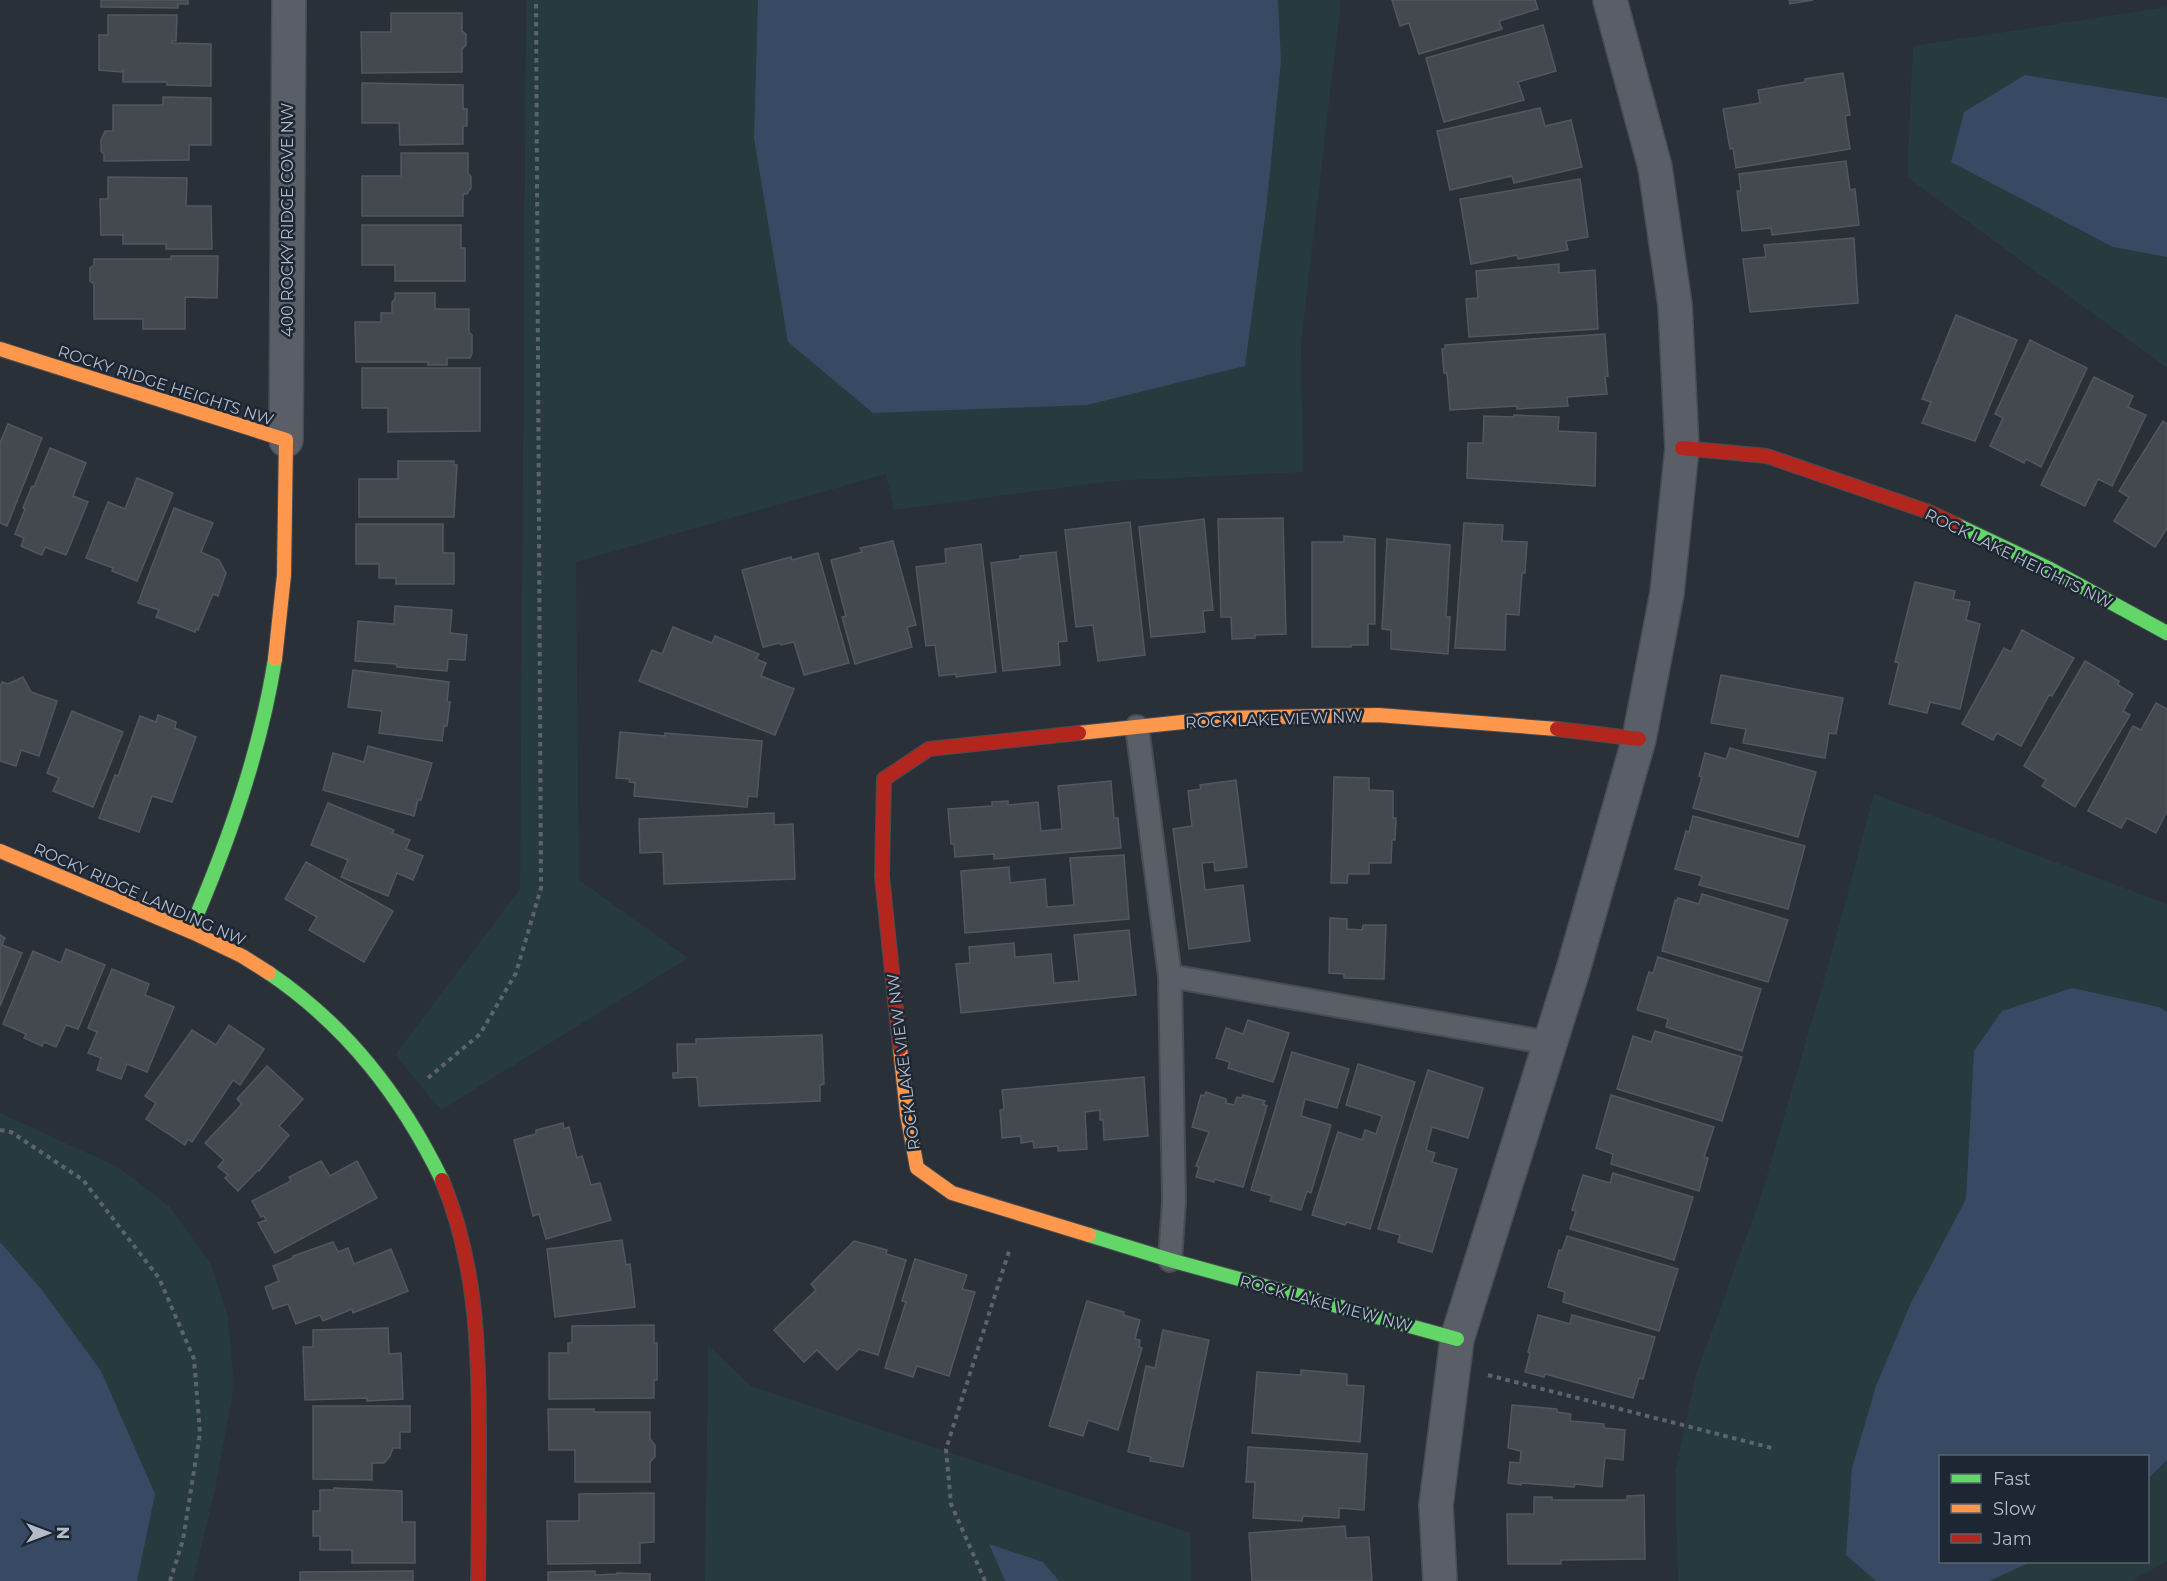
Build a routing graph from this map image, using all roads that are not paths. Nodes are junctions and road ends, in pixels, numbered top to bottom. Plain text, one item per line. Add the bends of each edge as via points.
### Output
1 (289, 0) edge
2 (1610, 0) edge
3 (0, 349) edge
4 (286, 441) junction
5 (1682, 448) junction
6 (2167, 633) edge
7 (1137, 727) junction
8 (1639, 740) junction
9 (0, 851) edge
10 (190, 931) junction
11 (1170, 976) junction
12 (1550, 1043) junction
13 (1170, 1260) junction
14 (1457, 1339) junction
15 (478, 1581) edge
16 (1440, 1581) edge

1 - 4 street, 400 ROCKY RIDGE COVE NW
2 - 5 street via 1654,167 1675,305
3 - 4 street, ROCKY RIDGE HEIGHTS NW
4 - 10 street, ROCKY RIDGE HEIGHTS NW via 285,574 267,706 235,821
5 - 6 street, ROCK LAKE HEIGHTS NW via 1767,456 1929,512 2048,568
5 - 8 street via 1667,593
7 - 8 street, ROCK LAKE VIEW NW via 1221,718 1378,716 1574,730
7 - 11 lane
7 - 13 street, ROCK LAKE VIEW NW via 929,749 884,779 882,876 907,1114 917,1168 952,1192
8 - 12 street
9 - 10 street, ROCKY RIDGE LANDING NW
10 - 15 street, ROCKY RIDGE LANDING NW via 271,974 341,1032 399,1102 423,1140 442,1182 469,1268 479,1352
11 - 12 lane
11 - 13 lane via 1174,1201
12 - 14 street
13 - 14 street, ROCK LAKE VIEW NW
14 - 16 street via 1436,1504

